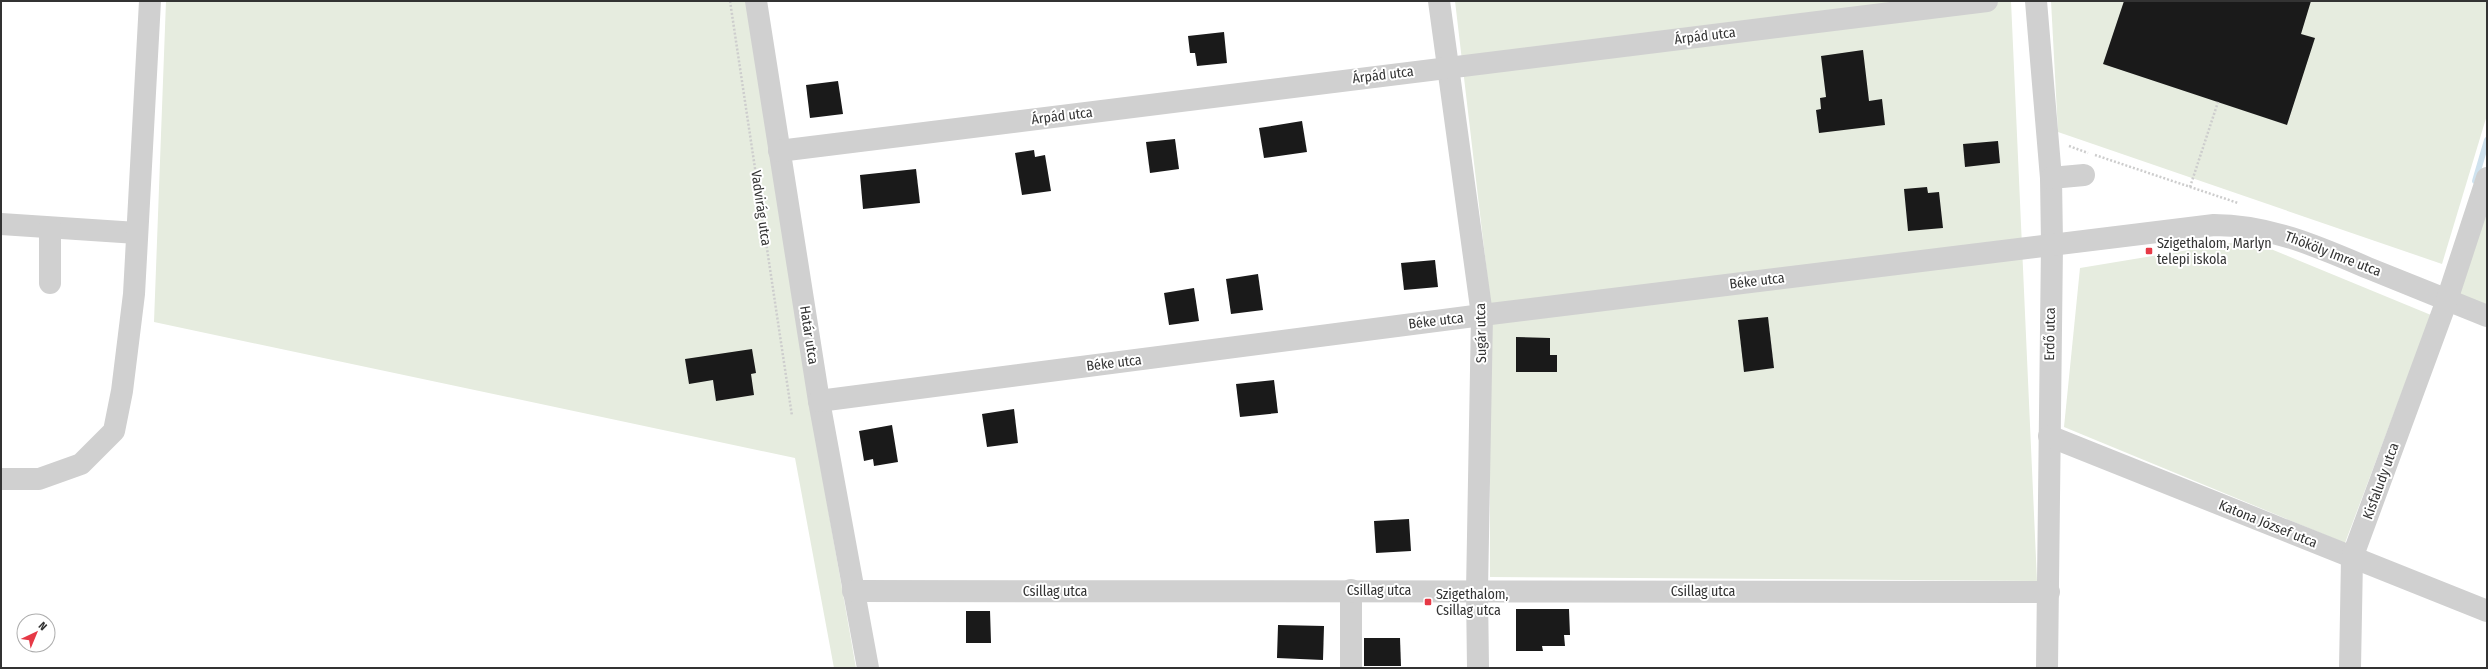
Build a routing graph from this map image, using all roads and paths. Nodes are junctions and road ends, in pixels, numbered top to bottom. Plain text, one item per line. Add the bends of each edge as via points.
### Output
1 (150, 1) edge
2 (730, 1) edge
3 (756, 1) edge
4 (1439, 1) edge
5 (1987, 1) edge
6 (2036, 1) edge
7 (1447, 67) junction
8 (2218, 102) dead end
9 (779, 151) junction
10 (2084, 175) dead end
11 (2051, 178) junction
12 (2487, 178) edge
13 (2190, 187) dead end
14 (1, 224) edge
15 (50, 228) junction
16 (137, 233) junction
17 (2052, 244) junction
18 (50, 283) dead end
19 (2447, 300) junction
20 (1482, 315) junction
21 (2487, 316) edge
22 (820, 401) junction
23 (792, 416) dead end
24 (2049, 436) junction
25 (1, 479) edge
26 (2352, 558) junction
27 (1351, 590) junction
28 (853, 591) junction
29 (1477, 591) junction
30 (2049, 592) junction
31 (2487, 611) edge
32 (868, 668) edge
33 (1351, 668) edge
34 (1478, 668) edge
35 (2047, 668) edge
36 (2350, 668) edge

1 - 16 street
2 - 23 path, Vadvirág utca
3 - 9 street, Határ utca
4 - 7 street, Sugár utca
5 - 7 street, Árpád utca
6 - 11 street, Erdő utca
7 - 9 street, Árpád utca
7 - 20 street, Sugár utca
8 - 13 path
9 - 22 street, Határ utca
10 - 11 street
11 - 17 street, Erdő utca
12 - 19 street, Kisfaludy utca
14 - 15 street
15 - 16 street
15 - 18 street
16 - 25 street via 134,294 122,391 114,431 81,464 39,479
17 - 19 street, Thököly Imre utca via 2195,227 2235,225 2281,234
17 - 20 street, Béke utca
17 - 24 street, Erdő utca
19 - 21 street, Thököly Imre utca
19 - 26 street, Kisfaludy utca
20 - 22 street, Béke utca
20 - 29 street, Sugár utca
22 - 28 street, Határ utca
24 - 26 street, Katona József utca
24 - 30 street, Erdő utca
26 - 31 street, Katona József utca
26 - 36 street, Kisfaludy utca
27 - 28 street, Csillag utca
27 - 29 street, Csillag utca
27 - 33 street
28 - 32 street, Határ utca
29 - 30 street, Csillag utca
29 - 34 street, Sugár utca
30 - 35 street, Erdő utca

